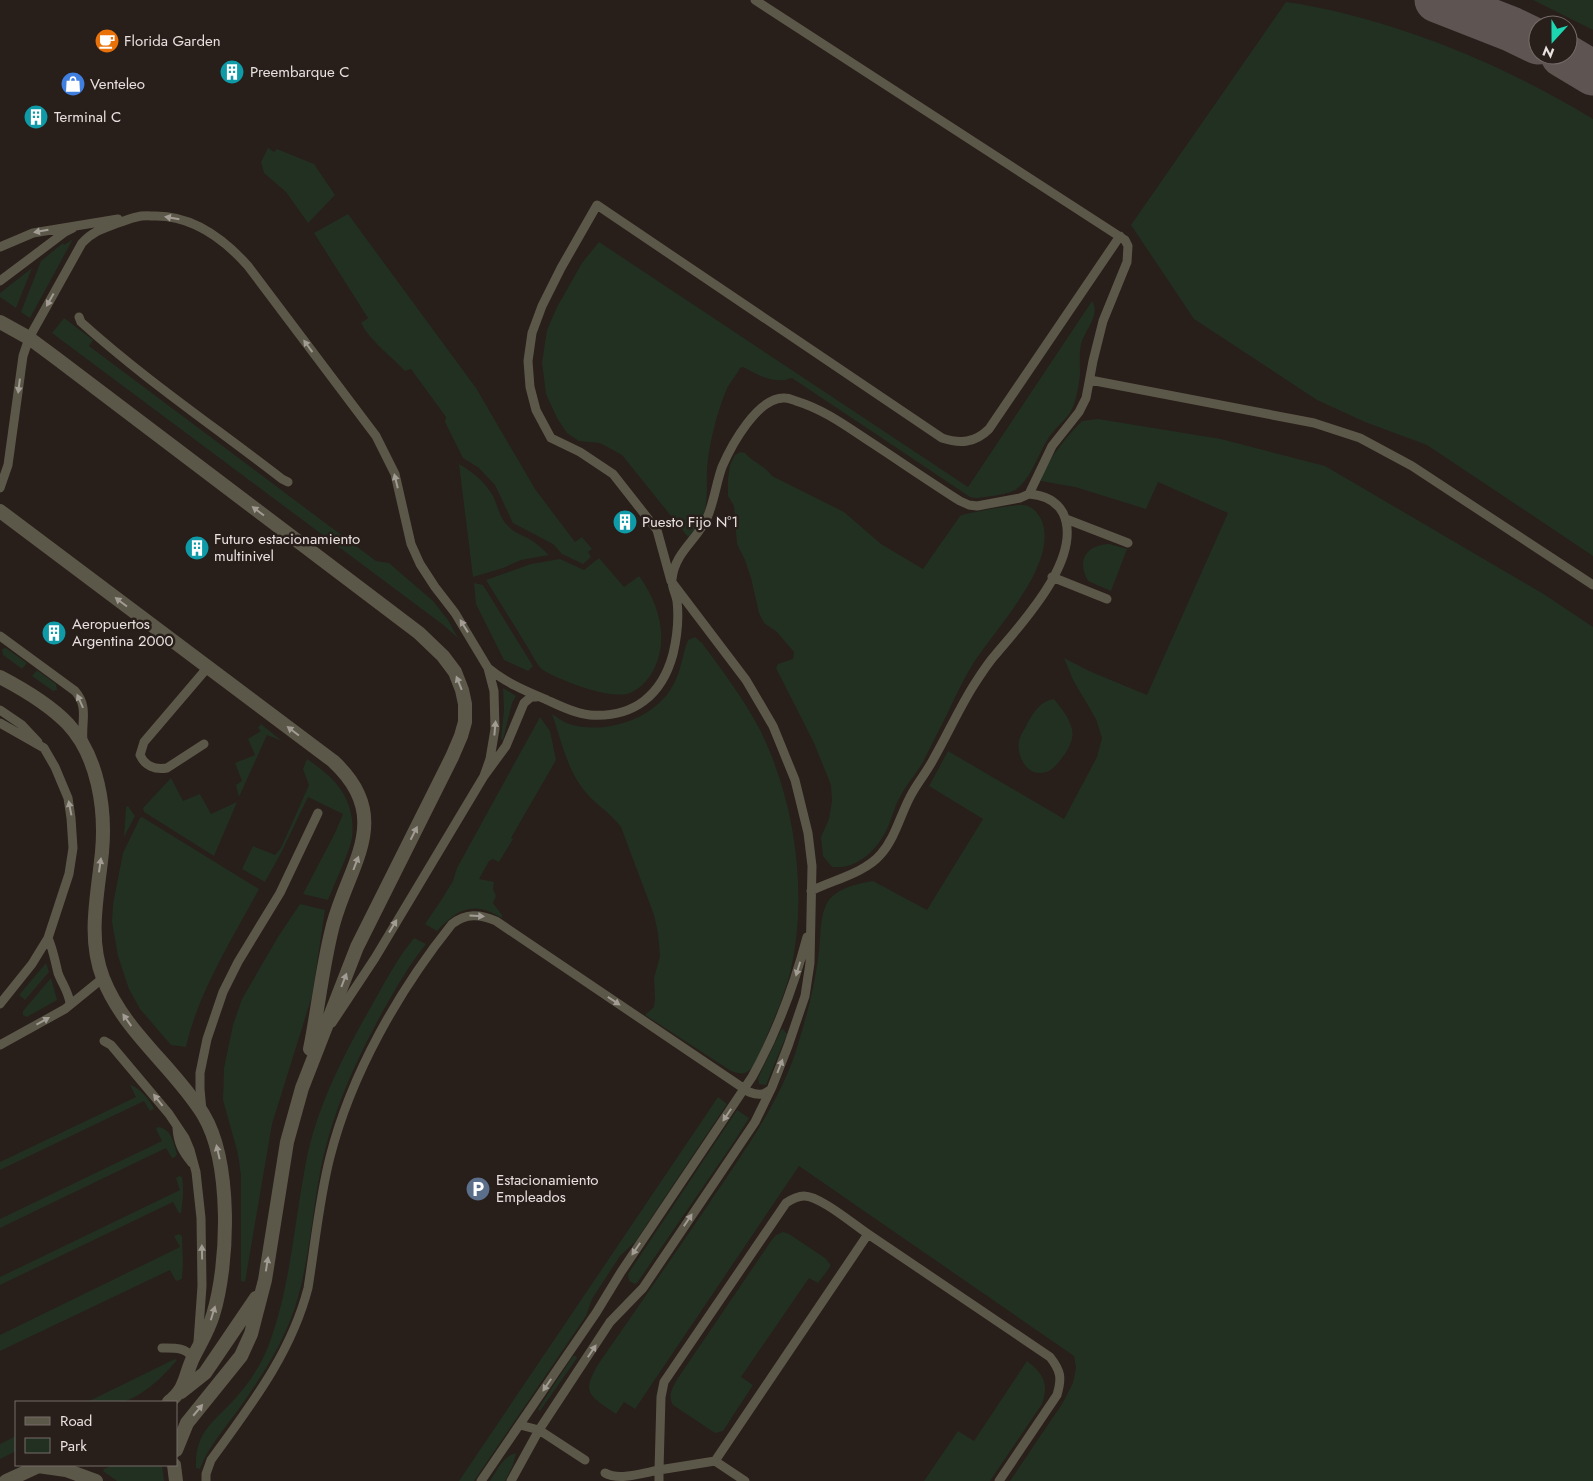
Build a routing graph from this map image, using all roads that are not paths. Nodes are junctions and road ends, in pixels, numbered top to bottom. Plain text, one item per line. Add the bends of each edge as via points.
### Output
1 (755, 0) edge
2 (138, 216) junction
3 (85, 224) junction
4 (1120, 236) junction
5 (0, 247) edge
6 (0, 281) edge
7 (79, 317) dead end
8 (0, 322) edge
9 (29, 338) junction
10 (1090, 380) junction
11 (288, 482) dead end
12 (0, 488) edge
13 (1029, 494) junction
14 (0, 511) edge
15 (1066, 519) junction
16 (1128, 543) dead end
17 (1052, 578) junction
18 (671, 580) junction
19 (1593, 585) edge
20 (1107, 599) dead end
21 (0, 636) edge
22 (208, 667) junction
23 (488, 668) junction
24 (0, 677) edge
25 (537, 696) junction
26 (0, 710) edge
27 (0, 723) edge
28 (204, 744) dead end
29 (44, 748) junction
30 (84, 748) junction
31 (484, 776) junction
32 (318, 813) dead end
33 (811, 892) junction
34 (811, 922) junction
35 (48, 938) junction
36 (103, 978) junction
37 (0, 1004) edge
38 (70, 1004) junction
39 (104, 1041) dead end
40 (320, 1041) junction
41 (0, 1045) edge
42 (772, 1087) junction
43 (302, 1088) junction
44 (744, 1089) junction
45 (203, 1114) junction
46 (868, 1234) junction
47 (262, 1288) junction
48 (596, 1313) junction
49 (610, 1322) junction
50 (162, 1348) dead end
51 (195, 1356) junction
52 (181, 1393) junction
53 (170, 1401) edge
54 (520, 1425) junction
55 (539, 1430) junction
56 (178, 1445) edge
57 (585, 1460) dead end
58 (715, 1460) junction
59 (37, 1466) edge
60 (44, 1466) edge
61 (174, 1466) edge
62 (659, 1470) junction
63 (19, 1474) junction
64 (605, 1474) dead end
65 (0, 1481) edge
66 (6, 1481) edge
67 (96, 1481) edge
68 (176, 1481) edge
69 (206, 1481) edge
70 (481, 1481) edge
71 (511, 1481) edge
72 (659, 1481) edge
73 (745, 1481) edge
74 (999, 1481) edge

1 - 4 lane
2 - 3 lane
2 -> 9 lane via 94,232 82,242
23 -> 2 lane via 417,557 395,474 376,436 274,299 234,250 216,236 180,219
3 -> 5 lane via 33,233
3 - 6 lane via 65,232
4 - 10 lane via 1128,246 1127,262 1103,322
4 - 18 lane via 989,429 981,437 968,442 954,442 942,438 597,205 561,268 532,333 528,361 530,387 536,410 551,438 614,474 658,530
7 - 11 lane via 142,374
8 - 9 street
9 -> 12 lane via 23,356 8,465
40 -> 9 street via 357,947 461,736 465,704 455,672 444,656 419,633
10 - 13 lane via 1083,405 1052,446
10 - 19 lane via 1314,423 1360,438 1412,466
13 - 15 lane via 1050,499 1059,506
13 - 18 lane via 977,506 968,505 820,409 785,398 772,400 761,407 732,449 722,469 708,517 681,553
22 -> 14 street
15 - 16 lane
15 - 17 lane via 1067,537 1062,559
17 - 20 lane
17 - 33 lane via 1033,610 994,655 972,688 881,854 868,866
18 - 25 lane via 678,617 668,669 655,693 631,708 589,715
18 - 33 lane via 746,680 773,726 795,780 808,833
30 -> 21 lane via 84,704 80,696
22 - 28 lane via 144,742 140,755 153,768 167,768
43 -> 22 street via 332,927 362,844 364,828 359,795 353,783 333,761
23 - 25 lane via 511,685
31 -> 23 lane via 495,729 494,691
24 - 30 street via 61,718
25 - 31 lane via 524,703 506,746
26 - 29 lane via 22,725
27 - 29 lane
35 -> 29 lane via 73,848 68,798
36 -> 30 street via 95,933 102,852 101,802
40 -> 31 lane via 375,958
32 - 45 lane via 280,893 238,962 220,1001 200,1074
33 - 34 lane
42 -> 34 lane via 805,996
34 -> 44 lane via 791,992 766,1053
35 - 37 lane
35 - 38 lane
36 - 38 lane
45 -> 36 street via 128,1023
41 -> 38 lane
51 -> 39 lane via 202,1277 200,1195 194,1165 186,1138 169,1114 111,1045
40 - 43 street
42 - 44 lane via 762,1095
49 -> 42 lane via 643,1288 755,1122
47 -> 43 street via 287,1142
44 -> 48 lane
69 -> 44 lane via 211,1460 257,1396 286,1347 302,1308 330,1158 341,1117 356,1080 414,974 452,924 464,917 481,916 496,921
51 -> 45 street via 206,1336 219,1291 224,1225 219,1157 214,1136
46 - 58 lane
46 - 62 lane via 817,1199 796,1197 786,1203 664,1382
46 - 74 lane via 1050,1357 1056,1365 1061,1383 1057,1395
47 - 52 street via 205,1373
56 -> 47 street via 187,1423 241,1356 251,1334
48 - 49 lane
48 -> 54 lane
55 -> 49 lane
50 - 51 lane via 179,1348
51 - 52 street
52 - 53 street
54 - 55 lane
54 - 70 lane
55 - 57 lane
55 - 71 lane
58 - 62 lane
58 - 73 lane
59 - 63 street
60 - 67 street
61 - 68 street
62 - 64 lane via 619,1478
62 - 72 lane
63 - 65 street
63 - 66 street

